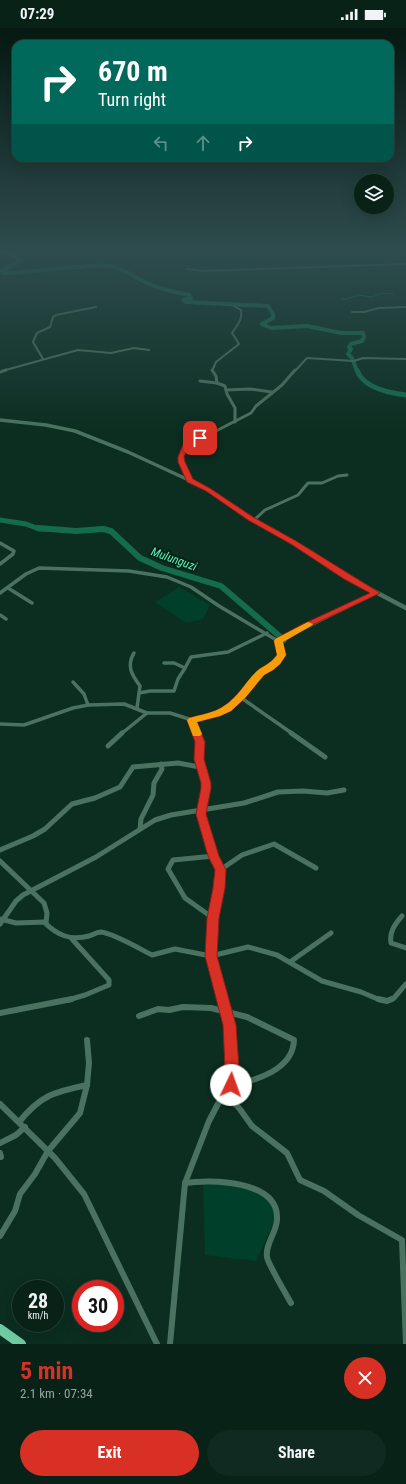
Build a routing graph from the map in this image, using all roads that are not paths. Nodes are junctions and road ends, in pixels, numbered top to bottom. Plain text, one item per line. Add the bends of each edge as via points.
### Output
1 (83, 310) edge
2 (241, 310) edge
3 (371, 310) edge
4 (352, 312) dead end
5 (149, 350) dead end
6 (44, 359) junction
7 (406, 359) edge
8 (0, 372) edge
9 (200, 380) dead end
10 (217, 383) junction
11 (226, 390) junction
12 (272, 392) junction
13 (0, 420) edge
14 (235, 422) junction
15 (347, 475) dead end
16 (190, 480) junction
17 (253, 521) junction
18 (0, 544) edge
19 (0, 564) edge
20 (8, 588) junction
21 (376, 593) junction
22 (0, 594) edge
23 (32, 603) dead end
24 (406, 608) edge
25 (0, 615) edge
26 (6, 619) dead end
27 (267, 633) junction
28 (278, 641) junction
29 (134, 653) dead end
30 (164, 663) dead end
31 (185, 668) junction
32 (73, 682) dead end
33 (139, 693) junction
34 (240, 697) junction
35 (88, 705) junction
36 (137, 708) junction
37 (148, 713) junction
38 (192, 720) junction
39 (0, 724) edge
40 (108, 746) dead end
41 (325, 757) dead end
42 (161, 764) junction
43 (200, 767) junction
44 (344, 790) dead end
45 (201, 810) junction
46 (140, 829) junction
47 (0, 850) edge
48 (214, 856) junction
49 (0, 861) edge
50 (316, 868) dead end
51 (220, 870) junction
52 (30, 890) junction
53 (402, 916) dead end
54 (213, 918) junction
55 (1, 921) edge
56 (46, 923) junction
57 (332, 933) dead end
58 (72, 939) junction
59 (406, 948) edge
60 (211, 956) junction
61 (290, 962) junction
62 (406, 984) edge
63 (226, 1011) junction
64 (0, 1013) edge
65 (140, 1016) dead end
66 (87, 1040) dead end
67 (87, 1085) junction
68 (231, 1085) junction
69 (225, 1093) junction
70 (0, 1104) edge
71 (19, 1122) junction
72 (25, 1127) junction
73 (0, 1143) edge
74 (48, 1151) junction
75 (185, 1183) junction
76 (0, 1236) edge
77 (291, 1303) dead end
78 (0, 1329) edge
79 (21, 1344) edge
80 (157, 1344) edge
81 (170, 1344) edge
82 (406, 1344) edge

1 - 6 street via 57,315 53,318 51,326 37,333 34,342
2 - 10 street via 238,326 232,334 239,344 216,362 212,371
3 - 4 street
5 - 6 street via 134,348 111,353 78,350
6 - 8 street
7 - 12 street via 362,358 354,361 308,358
9 - 10 street
10 - 11 street via 225,386
11 - 12 street via 250,389
11 - 14 street via 235,408
12 - 14 street via 251,413
13 - 16 street via 80,432
14 - 16 street via 185,445 181,459
15 - 17 street via 322,483 309,483 298,495 265,510
16 - 17 street
17 - 21 street via 294,542
18 - 19 street via 14,551
20 - 22 street
20 - 23 street
20 - 27 street via 32,570 39,568 129,571 165,576 191,587
21 - 24 street
21 - 28 street
25 - 26 street
27 - 28 street
27 - 31 street via 228,652 191,657
28 - 34 street via 281,653 279,658 270,668 260,672
29 - 33 street via 130,660 131,673 139,683
30 - 31 street via 174,663
31 - 33 street via 174,691
32 - 35 street via 84,694
33 - 36 street
34 - 38 street via 222,712
34 - 41 street
35 - 36 street via 124,704
35 - 39 street via 24,725
36 - 37 street
37 - 38 street via 170,714
37 - 40 street
38 - 43 street via 200,742
42 - 43 street via 178,763
42 - 46 street via 162,769 154,783 153,795 141,819
42 - 47 street via 133,767 120,787 95,798 72,804 45,829
43 - 45 street via 206,788
44 - 45 street via 327,793 303,790 278,792 254,801
45 - 46 street via 166,816
45 - 48 street
46 - 52 street via 96,857
48 - 51 street
48 - 54 street via 173,860 168,869 185,898
49 - 52 street
50 - 51 street via 274,844 242,855
51 - 54 street
52 - 55 street via 16,901
52 - 56 street via 45,907
53 - 59 street via 391,931 390,941 391,944
54 - 60 street
55 - 56 street
56 - 58 street via 52,930
57 - 61 street
58 - 60 street via 100,932 152,955 175,949
58 - 64 street via 109,980 109,985 57,1002
60 - 61 street via 248,947 277,955
60 - 63 street
61 - 62 street via 322,981 380,1000 394,998
63 - 65 street via 183,1007 152,1010
63 - 68 street via 232,1057
63 - 68 street via 247,1017 289,1037 294,1040 295,1046 291,1054 263,1077
66 - 67 street
67 - 71 street via 50,1094 38,1100
67 - 74 street via 80,1113
68 - 69 street
69 - 75 street via 210,1120
69 - 82 street via 252,1126 287,1153 300,1180 324,1191 358,1215 402,1240
70 - 71 street
71 - 72 street
72 - 73 street
72 - 74 street
74 - 76 street via 20,1194
74 - 80 street via 84,1194
75 - 77 street via 199,1180 245,1185 272,1201 277,1213 276,1225 266,1251 266,1258
75 - 81 street
78 - 79 highway

